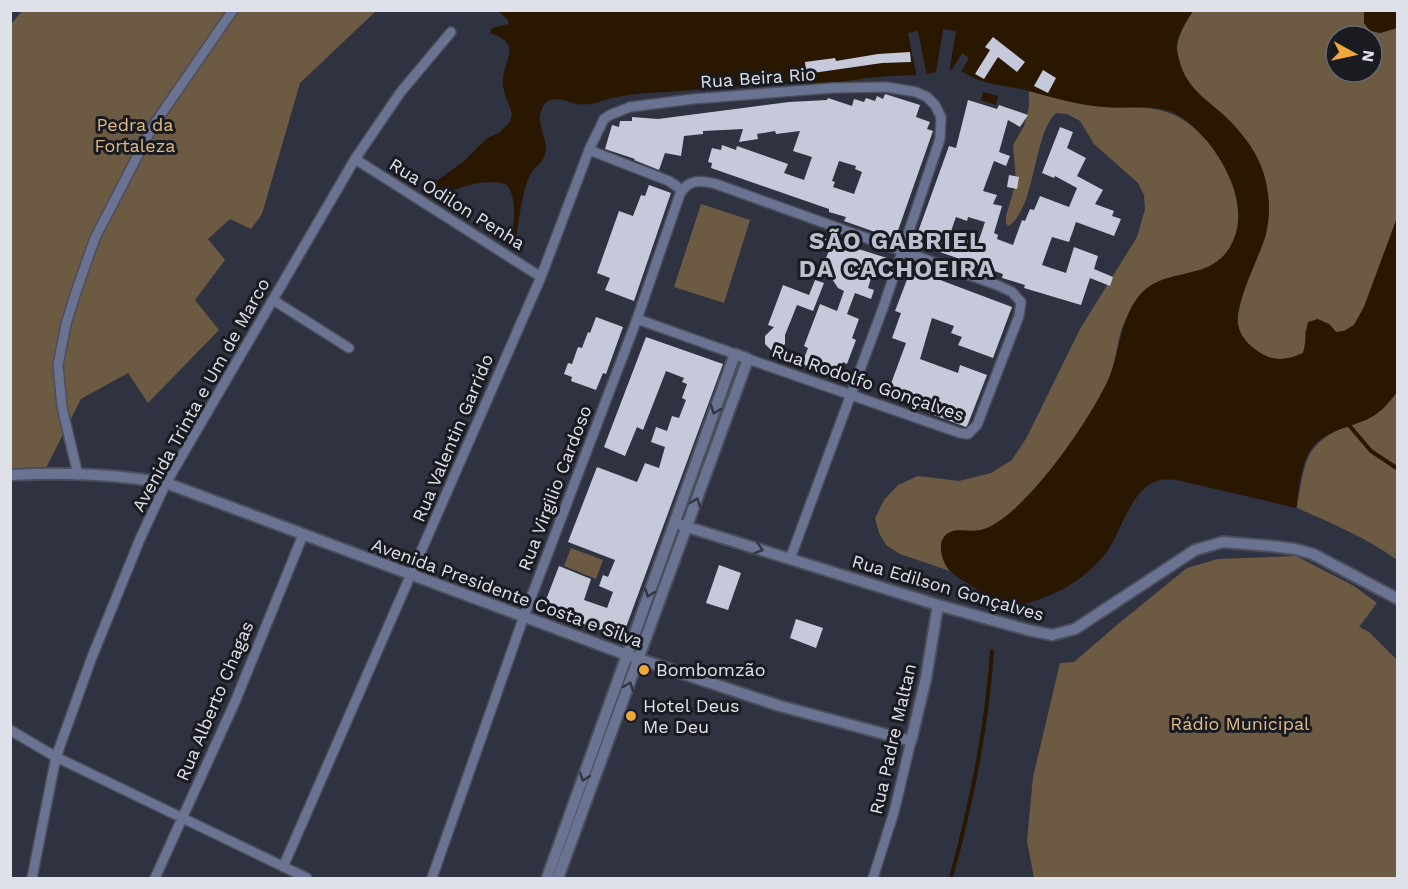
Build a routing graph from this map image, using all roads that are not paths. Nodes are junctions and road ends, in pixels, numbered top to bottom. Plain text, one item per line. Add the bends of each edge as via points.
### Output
1 (233, 10) edge
2 (451, 32) dead end
3 (604, 119) joint
4 (589, 150) junction
5 (355, 159) junction
6 (682, 190) junction
7 (902, 252) junction
8 (541, 277) junction
9 (273, 300) junction
10 (637, 319) junction
11 (349, 348) dead end
12 (735, 354) junction
13 (748, 359) junction
14 (851, 394) junction
15 (78, 475) junction
16 (10, 476) edge
17 (166, 483) junction
18 (675, 523) junction
19 (687, 527) junction
20 (303, 535) junction
21 (790, 559) junction
22 (411, 576) junction
23 (1398, 599) edge
24 (938, 605) junction
25 (524, 616) junction
26 (627, 655) junction
27 (639, 659) junction
28 (10, 730) edge
29 (910, 741) junction
30 (56, 757) junction
31 (183, 817) junction
32 (283, 867) junction
33 (32, 879) edge
34 (155, 879) edge
35 (307, 879) edge
36 (432, 879) edge
37 (547, 879) edge
38 (558, 879) edge
39 (873, 879) edge

1 - 15 street via 153,126 95,238 77,289 58,365 62,407
2 - 5 street, Avenida Trinta e Um de Marco via 400,93
3 - 4 street, Rua Valentin Garrido
3 - 7 street, Rua Beira Rio via 630,107 693,99 833,88 886,87 916,92 940,111 941,133
4 - 6 street via 669,181
4 - 8 street, Rua Valentin Garrido
5 - 8 street, Rua Odilon Penha
5 - 9 street, Avenida Trinta e Um de Marco
6 - 7 street via 699,181 716,184
6 - 10 street, Rua Virgilio Cardoso
7 - 14 street
7 - 14 street, Rua Rodolfo Gonçalves via 1012,292 1021,302 1019,316 977,425 968,434
8 - 22 street, Rua Valentin Garrido
9 - 11 street
9 - 17 street, Avenida Trinta e Um de Marco
10 - 12 street, Rua Rodolfo Gonçalves
10 - 25 street, Rua Virgilio Cardoso
12 - 13 street, Rua Rodolfo Gonçalves
12 -> 18 street
13 - 14 street, Rua Rodolfo Gonçalves
19 -> 13 street
14 - 21 street
15 - 16 street, Avenida Presidente Costa e Silva
15 - 17 street, Avenida Presidente Costa e Silva
17 - 20 street, Avenida Presidente Costa e Silva
17 - 30 street, Avenida Trinta e Um de Marco via 92,657
18 - 19 street, Rua Edilson Gonçalves
18 -> 26 street
19 -> 21 street, Rua Edilson Gonçalves
19 - 27 street
20 - 22 street, Avenida Presidente Costa e Silva
20 - 31 street, Rua Alberto Chagas
21 - 24 street, Rua Edilson Gonçalves
22 - 25 street, Avenida Presidente Costa e Silva
22 - 32 street, Rua Valentin Garrido
23 - 24 street, Rua Edilson Gonçalves via 1313,554 1236,542 1195,550 1075,629 1061,634 1043,633
24 - 29 street, Rua Padre Maltan
25 - 26 street, Avenida Presidente Costa e Silva
25 - 36 street, Rua Virgilio Cardoso
26 - 27 street, Avenida Presidente Costa e Silva
26 -> 37 street
27 - 29 street, Avenida Presidente Costa e Silva via 780,706
38 -> 27 street
28 - 30 street
29 - 39 street, Rua Padre Maltan
30 - 31 street
30 - 33 street, Avenida Trinta e Um de Marco
31 - 32 street
31 - 34 street, Rua Alberto Chagas
32 - 35 street

